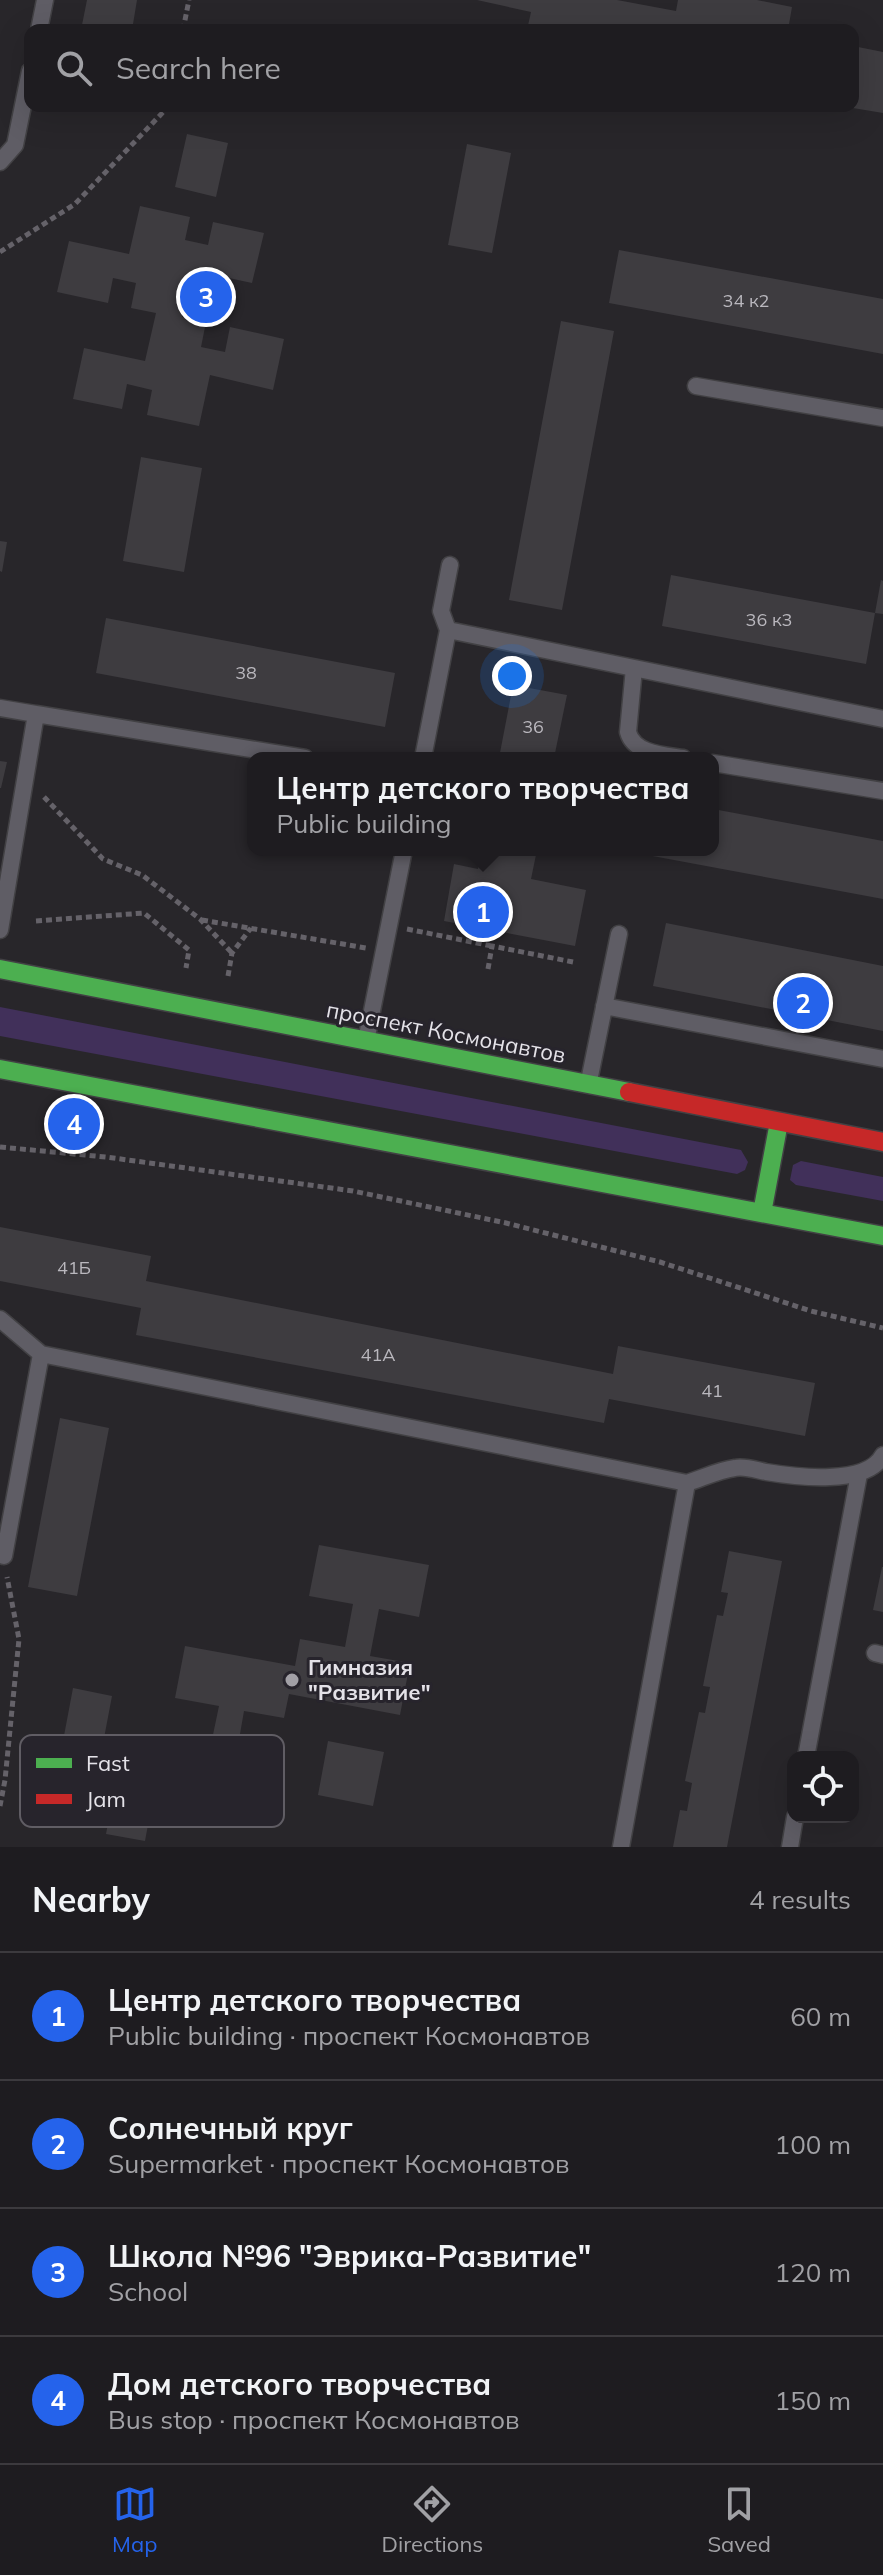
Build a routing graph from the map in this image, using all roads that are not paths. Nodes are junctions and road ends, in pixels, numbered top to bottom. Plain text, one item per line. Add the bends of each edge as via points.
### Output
1 (45, 0) edge
2 (40, 24) edge
3 (24, 101) edge
4 (0, 162) edge
5 (696, 386) dead end
6 (883, 418) edge
7 (450, 565) dead end
8 (448, 630) junction
9 (634, 668) junction
10 (0, 708) edge
11 (36, 714) junction
12 (883, 719) edge
13 (268, 752) edge
14 (424, 752) edge
15 (656, 752) edge
16 (719, 764) edge
17 (883, 791) edge
18 (403, 856) edge
19 (0, 930) edge
20 (619, 934) dead end
21 (0, 969) edge
22 (604, 1006) junction
23 (366, 1041) junction
24 (883, 1059) edge
25 (0, 1069) edge
26 (588, 1085) junction
27 (779, 1122) junction
28 (883, 1142) edge
29 (762, 1213) junction
30 (883, 1236) edge
31 (0, 1319) edge
32 (41, 1354) junction
33 (883, 1455) edge
34 (859, 1474) junction
35 (687, 1483) junction
36 (4, 1556) road end
37 (807, 1751) edge
38 (794, 1823) edge
39 (621, 1847) edge
40 (790, 1847) edge

1 - 2 lane
3 - 4 lane via 15,145
5 - 6 lane
7 - 8 lane via 441,611
8 - 9 lane
8 - 14 lane
9 - 12 lane
9 - 15 lane via 630,740
10 - 11 lane
11 - 13 lane
11 - 19 lane
16 - 17 lane
18 - 23 lane
20 - 22 lane
21 - 23 main road, проспект Космонавтов
22 - 24 lane
22 - 26 lane
23 - 26 main road, проспект Космонавтов
25 - 29 main road
26 - 27 main road, проспект Космонавтов
27 - 28 main road, проспект Космонавтов
27 - 29 main road
29 - 30 main road
31 - 32 lane
32 - 35 lane
32 - 36 lane
33 - 34 lane
34 - 35 lane via 833,1477 738,1467
34 - 37 lane
35 - 39 lane
38 - 40 lane

